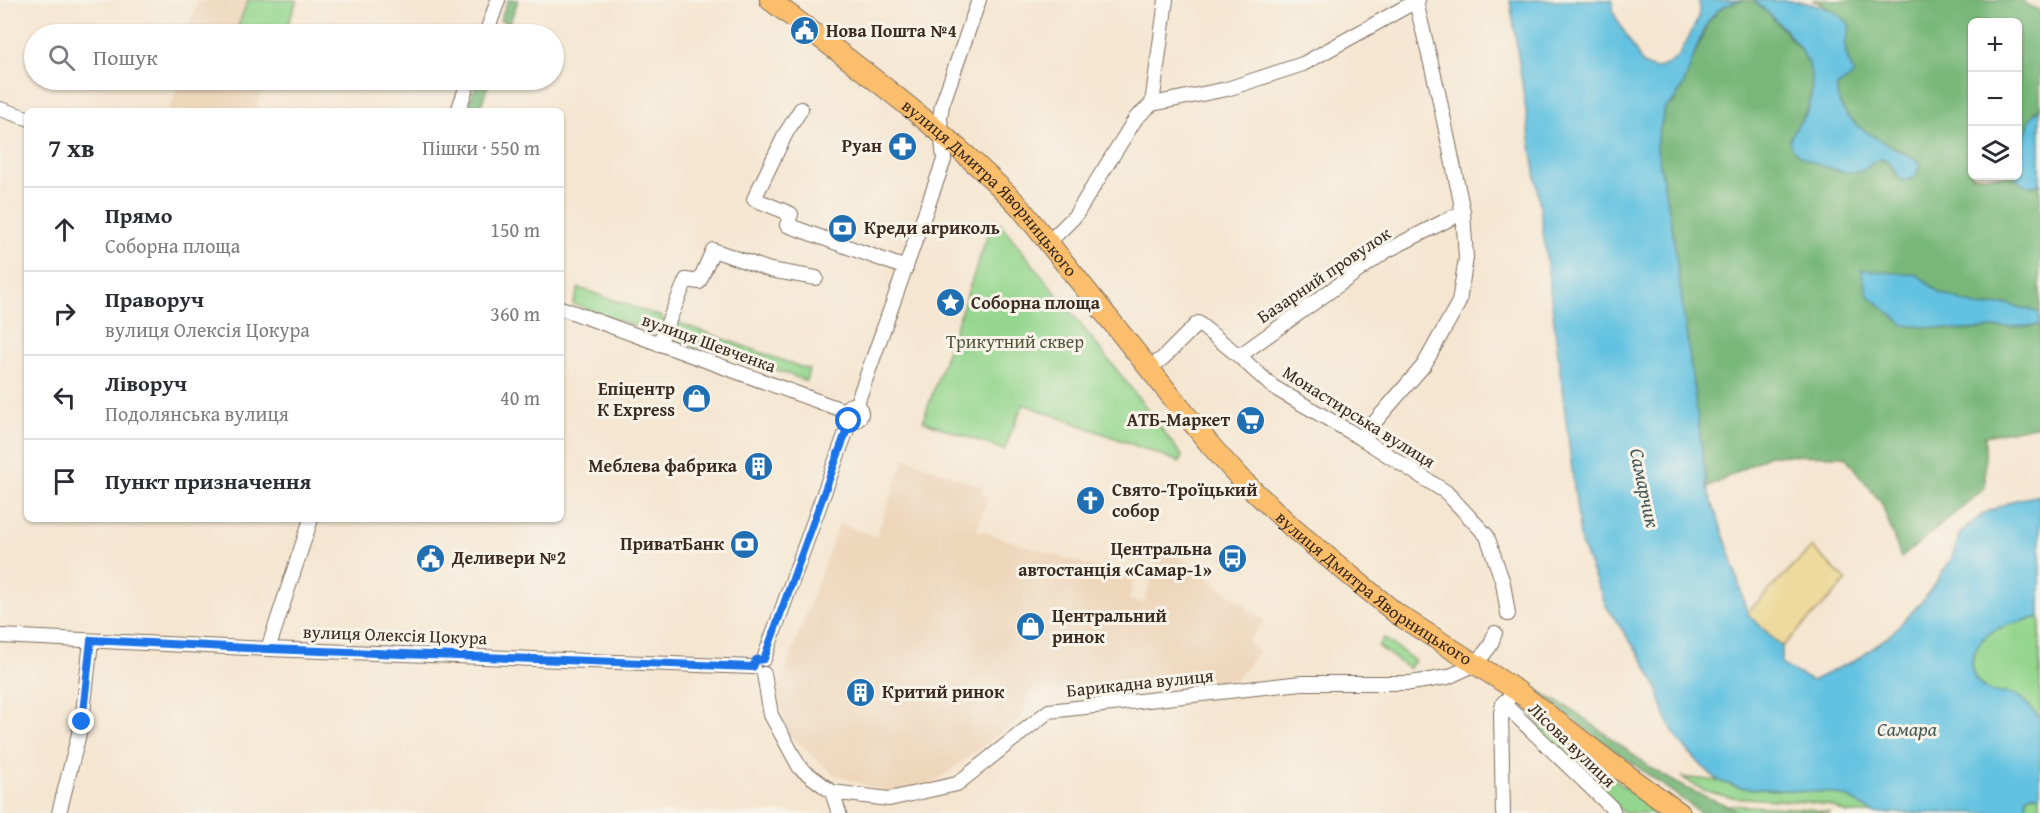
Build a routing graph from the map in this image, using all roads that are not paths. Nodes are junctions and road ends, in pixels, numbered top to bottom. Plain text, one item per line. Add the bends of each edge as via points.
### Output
1 (498, 0) edge
2 (770, 0) edge
3 (979, 0) edge
4 (1166, 0) edge
5 (1417, 1) edge
6 (490, 24) edge
7 (466, 90) edge
8 (1152, 104) junction
9 (459, 108) edge
10 (0, 109) edge
11 (801, 109) dead end
12 (24, 117) edge
13 (941, 133) junction
14 (1463, 212) junction
15 (1048, 242) junction
16 (906, 268) junction
17 (816, 278) dead end
18 (564, 309) edge
19 (659, 344) junction
20 (1239, 356) junction
21 (1148, 369) junction
22 (850, 413) junction
23 (1361, 438) junction
24 (310, 522) edge
25 (1508, 614) dead end
26 (1495, 633) dead end
27 (0, 636) edge
28 (91, 640) junction
29 (268, 649) junction
30 (1476, 664) junction
31 (758, 671) junction
32 (1510, 697) junction
33 (832, 792) junction
34 (59, 813) edge
35 (838, 813) edge
36 (1503, 813) edge
37 (1614, 813) edge
38 (1680, 813) edge

1 - 6 street
2 - 13 highway, вулиця Дмитра Яворницького
3 - 13 street via 942,105
4 - 8 street
5 - 8 street via 1303,64 1227,89
5 - 14 street
7 - 9 street
8 - 15 street via 1136,118 1075,216
10 - 12 street
11 - 16 street via 754,199 791,214 787,225
13 - 15 highway, вулиця Дмитра Яворницького via 990,176
13 - 16 street via 944,160
14 - 20 street, Базарний провулок via 1386,251
14 - 23 street via 1466,258 1459,302 1424,365
15 - 21 highway, вулиця Дмитра Яворницького
16 - 22 street
17 - 19 street via 770,270 713,250 699,282 686,280
18 - 19 street, вулиця Шевченка
19 - 22 street, вулиця Шевченка
20 - 21 street, Монастирська вулиця via 1198,323
20 - 23 street, Монастирська вулиця via 1273,387
21 - 30 highway, вулиця Дмитра Яворницького via 1239,477 1295,530 1397,614
22 - 31 street via 764,659 756,660
23 - 25 street, Монастирська вулиця via 1446,492 1487,536 1503,583
24 - 29 street
26 - 30 street
27 - 28 street, вулиця Олексія Цокура
28 - 29 street, вулиця Олексія Цокура
28 - 34 street via 82,722
29 - 31 street, вулиця Олексія Цокура
30 - 32 highway, вулиця Дмитра Яворницького
30 - 33 street, Барикадна вулиця via 1448,677 1411,683 1302,683 1049,711 957,784 889,799
31 - 33 street via 771,715 800,768
32 - 36 street, Лісова вулиця via 1501,713
32 - 37 street, Лісова вулиця
32 - 38 highway, вулиця Дмитра Яворницького
33 - 35 street

